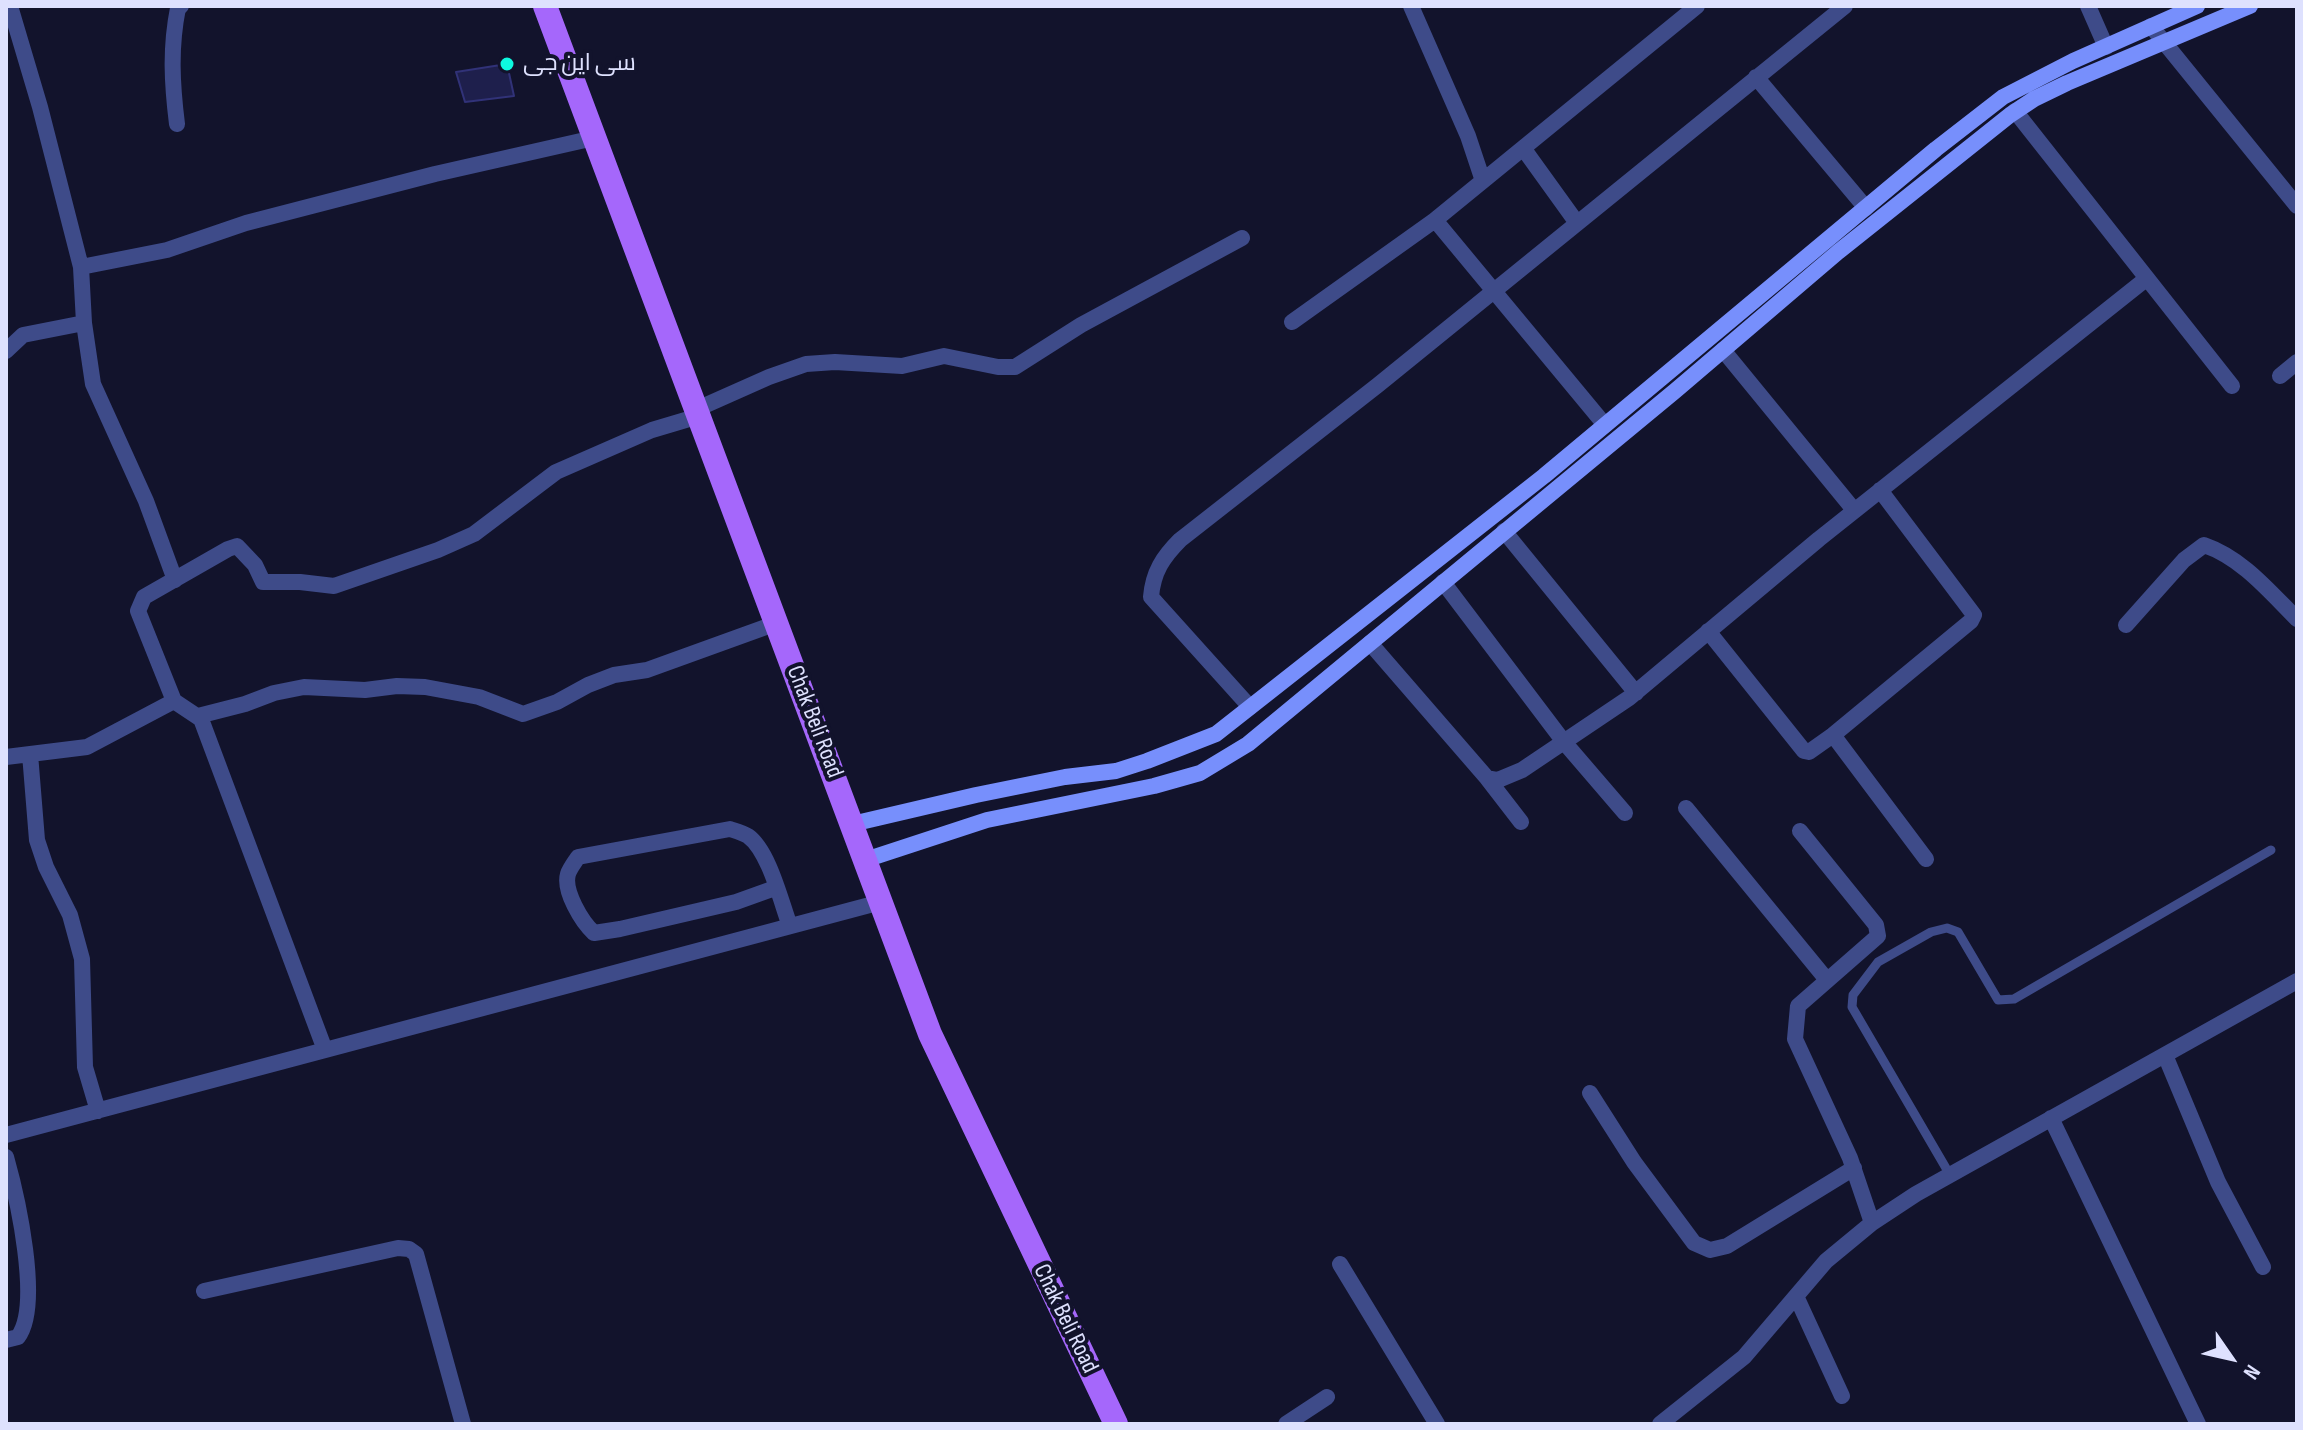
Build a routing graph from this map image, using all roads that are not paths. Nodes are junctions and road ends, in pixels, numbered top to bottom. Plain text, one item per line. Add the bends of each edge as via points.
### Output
1 (10, 6) edge
2 (181, 6) edge
3 (545, 6) edge
4 (1411, 6) edge
5 (1697, 6) edge
6 (1845, 6) edge
7 (2088, 6) edge
8 (2197, 6) edge
9 (2250, 6) edge
10 (2151, 26) junction
11 (2164, 42) junction
12 (2106, 47) junction
13 (1756, 77) junction
14 (2015, 111) junction
15 (177, 124) dead end
16 (594, 138) junction
17 (1523, 148) junction
18 (1483, 181) junction
19 (2290, 183) edge
20 (2297, 206) edge
21 (1866, 208) junction
22 (1435, 220) junction
23 (1577, 223) junction
24 (1242, 238) dead end
25 (81, 267) junction
26 (2146, 279) junction
27 (1494, 292) junction
28 (1292, 322) dead end
29 (84, 323) junction
30 (1723, 350) junction
31 (6, 351) edge
32 (2297, 362) edge
33 (2280, 376) dead end
34 (1663, 377) junction
35 (2232, 386) dead end
36 (1675, 391) junction
37 (698, 412) junction
38 (1605, 425) junction
39 (1880, 490) junction
40 (1854, 510) junction
41 (1504, 531) junction
42 (175, 580) junction
43 (1443, 582) junction
44 (2297, 619) edge
45 (777, 623) junction
46 (2126, 625) dead end
47 (1708, 631) junction
48 (1370, 643) junction
49 (1636, 693) junction
50 (174, 701) junction
51 (1250, 707) junction
52 (198, 716) junction
53 (1833, 735) junction
54 (1564, 742) junction
55 (30, 754) junction
56 (6, 757) edge
57 (1487, 778) junction
58 (1686, 808) dead end
59 (1625, 813) dead end
60 (1521, 822) dead end
61 (852, 824) junction
62 (1800, 831) dead end
63 (2271, 850) dead end
64 (1926, 859) dead end
65 (865, 860) junction
66 (775, 888) junction
67 (881, 902) junction
68 (790, 926) junction
69 (1827, 980) junction
70 (2297, 981) edge
71 (325, 1050) junction
72 (2165, 1055) junction
73 (1590, 1093) dead end
74 (98, 1111) junction
75 (2051, 1118) junction
76 (6, 1135) edge
77 (6, 1157) edge
78 (1854, 1168) junction
79 (1950, 1175) junction
80 (1872, 1223) junction
81 (1340, 1264) dead end
82 (2263, 1267) dead end
83 (204, 1291) dead end
84 (1796, 1296) junction
85 (6, 1340) edge
86 (1842, 1396) dead end
87 (1327, 1397) dead end
88 (463, 1424) edge
89 (1116, 1424) edge
90 (1286, 1424) edge
91 (1437, 1424) edge
92 (1660, 1424) edge
93 (2198, 1424) edge

1 - 25 street
2 - 15 street via 172,40
3 - 16 main road, Chak Beli Road
4 - 18 street
5 - 17 street
6 - 13 street
7 - 12 street
8 - 10 street
9 - 11 street
10 - 11 street
10 - 12 street
11 - 14 street
11 - 19 street
12 - 21 street via 2003,97
13 - 21 street
13 - 23 street
14 - 26 street
14 - 30 street
16 - 25 street via 246,223 167,250
16 - 37 main road, Chak Beli Road
17 - 18 street
17 - 23 street
18 - 22 street
19 - 20 street
21 - 34 street
22 - 27 street
22 - 28 street
23 - 27 street
24 - 37 street via 1015,367 944,356 902,366 806,364
25 - 29 street
26 - 35 street
26 - 39 street
27 - 38 street
27 - 51 street via 1163,557 1151,597
29 - 31 street via 23,335
29 - 42 street via 93,384
30 - 36 street
30 - 40 street
32 - 33 street
34 - 36 street
34 - 38 street
36 - 41 street
37 - 42 street via 556,472 474,534 348,582 263,582 237,546
37 - 45 main road, Chak Beli Road
38 - 51 street
39 - 40 street
39 - 53 street via 1974,615
40 - 47 street
41 - 43 street
41 - 49 street
42 - 50 street via 144,597 138,611
43 - 48 street
43 - 54 street
44 - 46 street via 2239,563 2204,545
45 - 52 street via 647,670 614,675 523,714 479,697 397,686 304,687
45 - 61 main road, Chak Beli Road
47 - 49 street
47 - 53 street via 1804,751
48 - 57 street
48 - 65 street via 1248,744 1200,773 987,820
49 - 54 street
50 - 52 street
50 - 55 street via 87,747
51 - 61 street via 1216,734 1116,771 991,792
52 - 71 street via 205,722
53 - 64 street
54 - 57 street via 1522,770 1498,780
54 - 59 street
55 - 56 street
55 - 74 street via 37,840 70,915 82,959 85,1067
57 - 60 street
58 - 69 street
61 - 65 main road, Chak Beli Road
62 - 69 street via 1876,925 1878,936
63 - 79 lane via 2014,999 1998,1000 1963,939 1947,928 1878,962 1853,995 1852,1007
65 - 67 main road, Chak Beli Road
66 - 66 street via 757,846 730,829 578,857 567,883 582,922 594,933 736,902
66 - 68 street
67 - 68 street
67 - 89 main road, Chak Beli Road via 930,1034
68 - 71 street
69 - 78 street via 1798,1006 1795,1039
70 - 72 street
71 - 74 street
72 - 75 street
72 - 82 street via 2218,1182
73 - 78 street via 1694,1243 1710,1250 1727,1246
74 - 76 street
75 - 79 street
75 - 93 street
77 - 85 street via 28,1280 24,1329
78 - 80 street
79 - 80 street
80 - 84 street via 1826,1261
81 - 91 street
83 - 88 street via 409,1249 416,1254
84 - 86 street
84 - 92 street via 1744,1357
87 - 90 street

